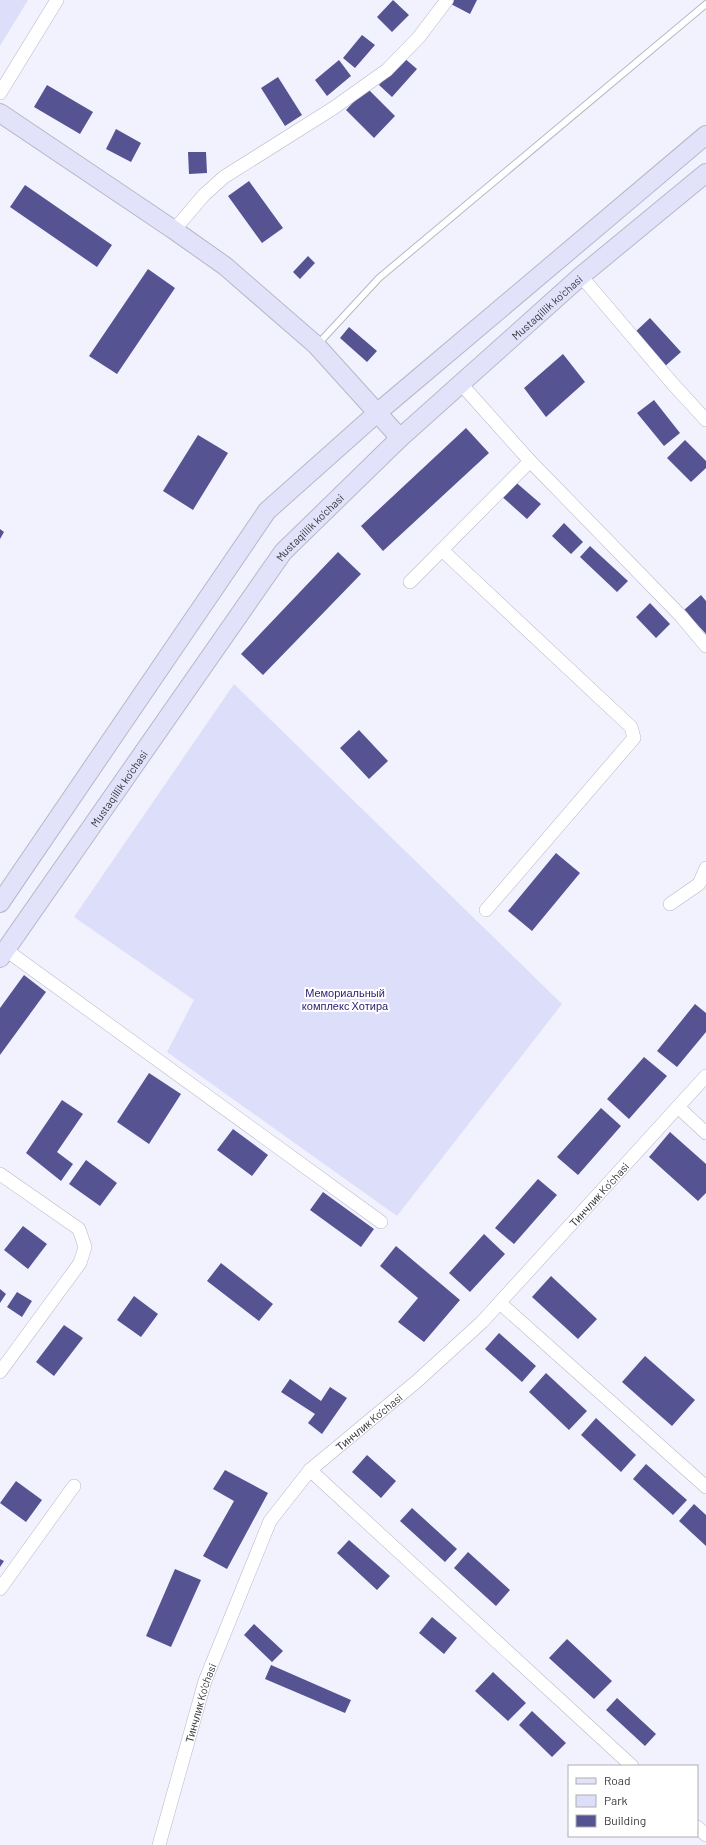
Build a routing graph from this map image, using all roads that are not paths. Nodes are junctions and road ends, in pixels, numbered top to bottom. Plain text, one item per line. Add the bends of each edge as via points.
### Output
1 (57, 0) edge
2 (447, 0) edge
3 (706, 4) edge
4 (0, 93) edge
5 (0, 113) edge
6 (706, 135) edge
7 (706, 173) edge
8 (174, 230) junction
9 (582, 276) junction
10 (316, 345) junction
11 (462, 385) junction
12 (377, 413) junction
13 (706, 420) edge
14 (400, 438) junction
15 (530, 461) junction
16 (442, 550) junction
17 (410, 582) dead end
18 (706, 646) edge
19 (706, 868) edge
20 (0, 904) edge
21 (670, 904) dead end
22 (486, 910) dead end
23 (3, 954) edge
24 (706, 1076) edge
25 (678, 1107) junction
26 (706, 1133) edge
27 (0, 1174) edge
28 (381, 1222) dead end
29 (500, 1303) junction
30 (0, 1372) edge
31 (310, 1470) junction
32 (74, 1486) dead end
33 (706, 1487) edge
34 (0, 1589) edge
35 (631, 1765) edge
36 (698, 1828) edge
37 (706, 1835) edge
38 (160, 1845) edge

1 - 4 street
2 - 8 street via 419,36 387,70 332,109 224,177 204,195
3 - 10 lane via 379,278
5 - 8 main road
6 - 12 main road
7 - 9 main road, Mustaqillik ko’chasi
8 - 10 main road via 225,266
9 - 11 main road, Mustaqillik ko’chasi
9 - 13 street
10 - 12 main road
11 - 14 main road, Mustaqillik ko’chasi
11 - 15 street
12 - 14 main road
12 - 20 main road via 268,511
14 - 23 main road, Mustaqillik ko’chasi via 282,552
15 - 16 street
15 - 18 street via 681,616
16 - 17 street
16 - 22 street via 631,727 634,738
19 - 21 street via 699,884
23 - 28 street
24 - 25 street, Тинчлик Ko’chasi
25 - 26 street
25 - 29 street, Тинчлик Ko’chasi
27 - 30 street via 79,1229 85,1247 80,1263
29 - 31 street, Тинчлик Ko’chasi via 416,1382
29 - 33 street
31 - 35 street
31 - 38 street, Тинчлик Ko’chasi via 270,1521 205,1681
32 - 34 street
36 - 37 street

